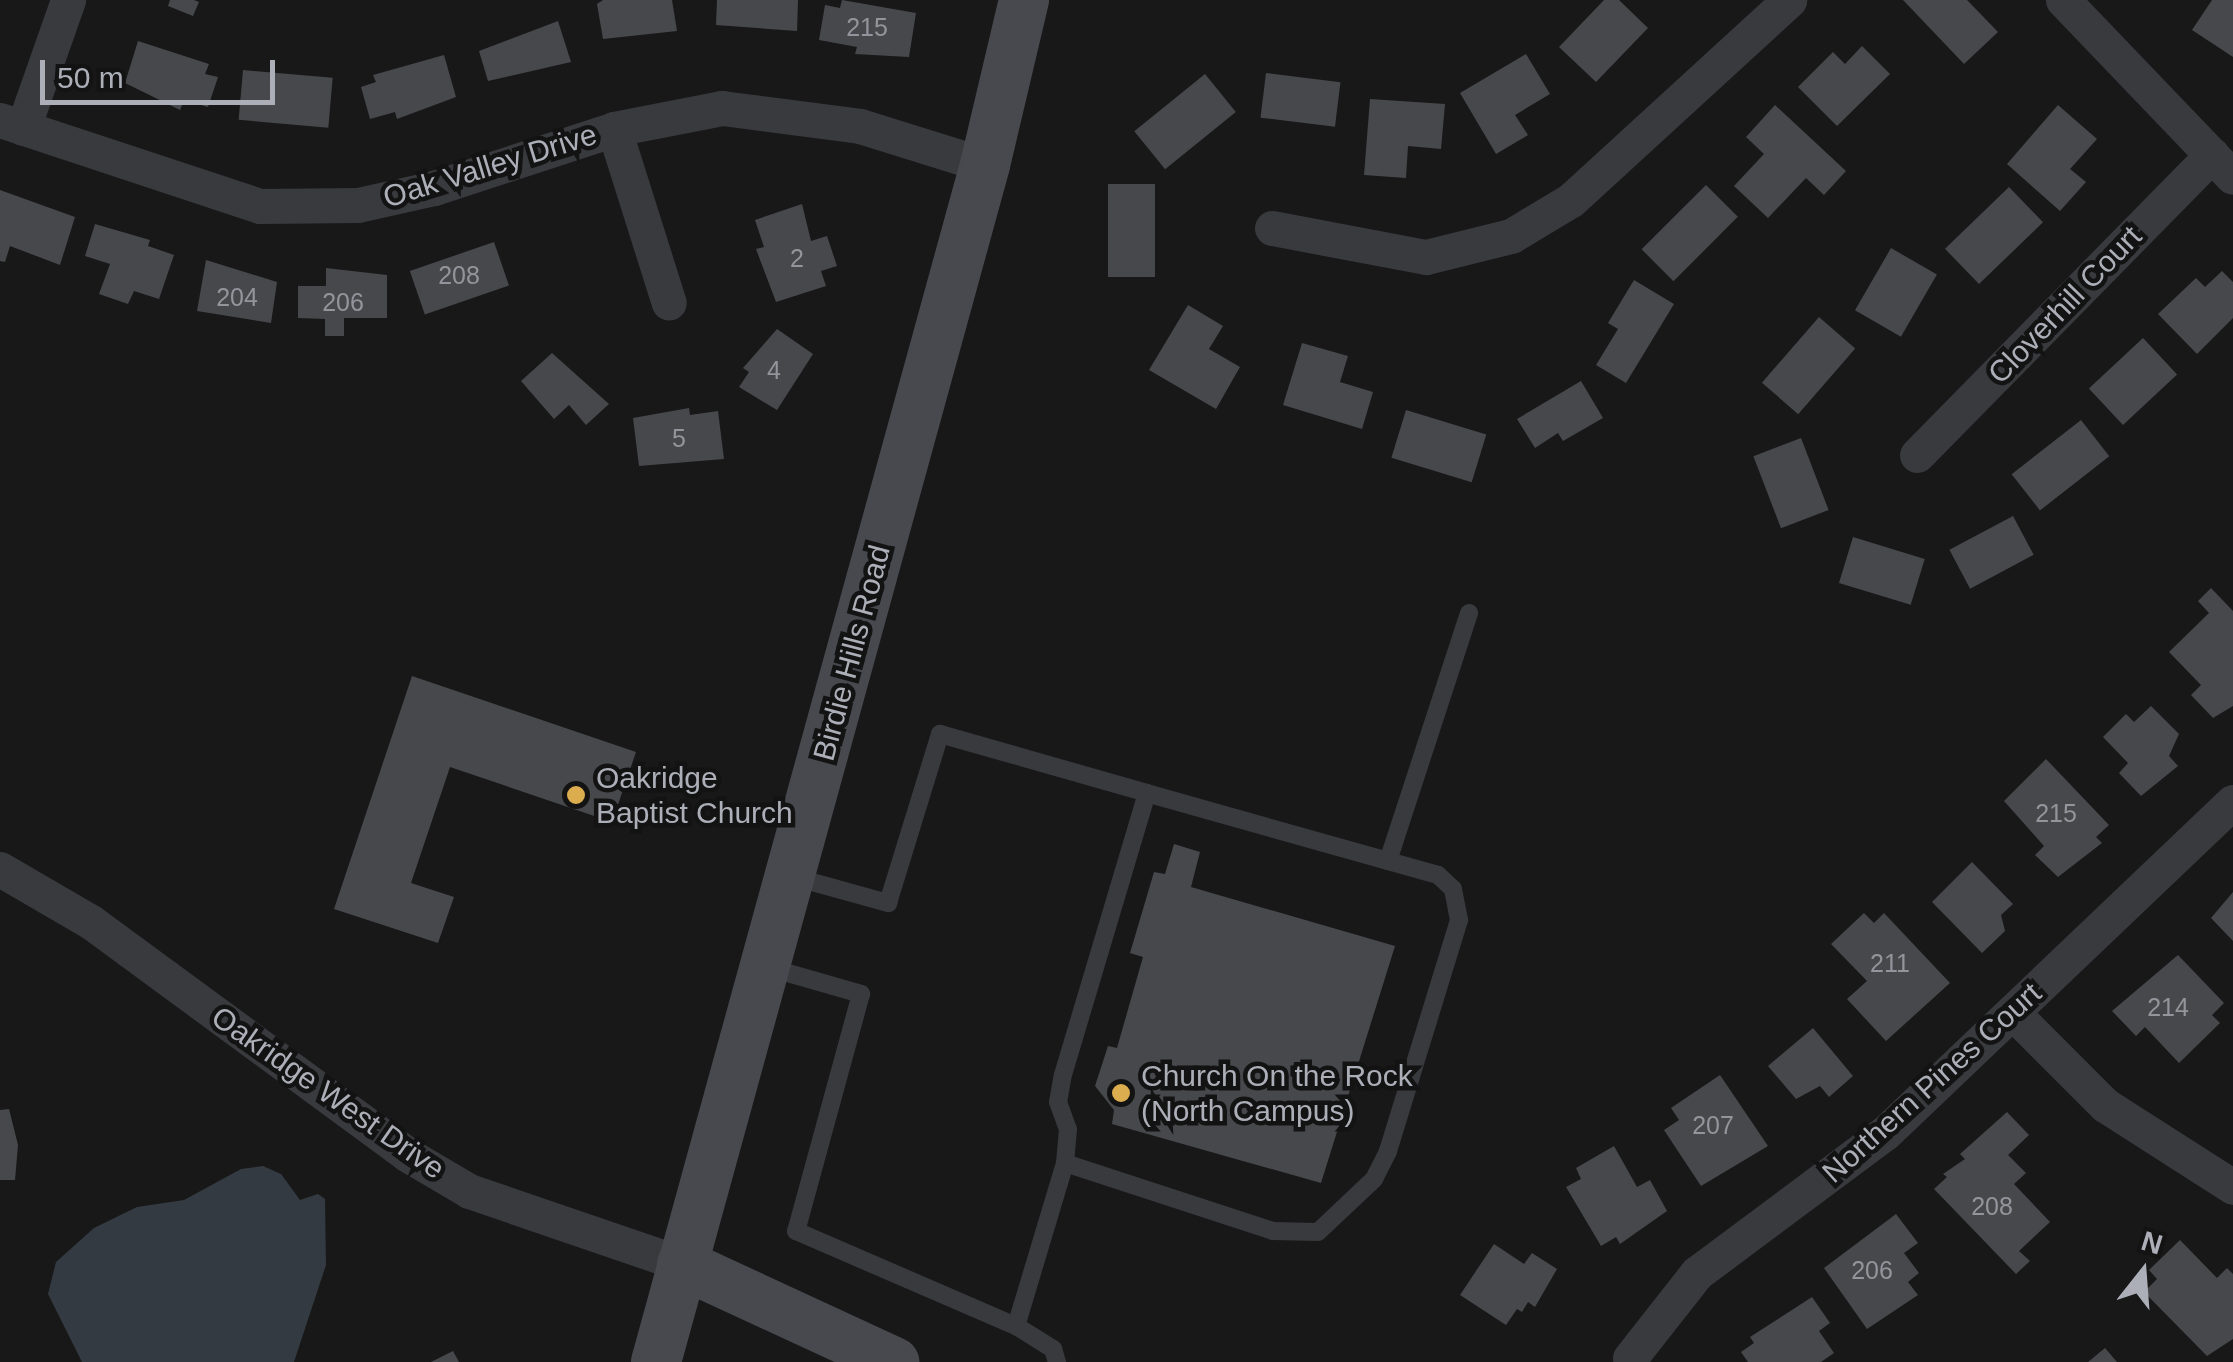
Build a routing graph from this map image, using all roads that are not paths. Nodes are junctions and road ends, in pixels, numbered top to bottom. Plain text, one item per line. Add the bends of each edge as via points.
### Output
1 (68, 0) edge
2 (1024, 0) edge
3 (1789, 0) edge
4 (2063, 0) edge
5 (11, 124) edge
6 (614, 128) junction
7 (985, 165) junction
8 (2222, 166) edge
9 (1272, 228) dead end
10 (669, 303) dead end
11 (1918, 455) dead end
12 (1468, 614) dead end
13 (1147, 794) junction
14 (2233, 802) edge
15 (1388, 861) junction
16 (0, 868) edge
17 (791, 876) junction
18 (766, 966) junction
19 (2012, 1012) junction
20 (1065, 1163) junction
21 (2233, 1187) edge
22 (682, 1264) junction
23 (1016, 1326) junction
24 (1630, 1358) dead end
25 (656, 1362) edge
26 (894, 1362) edge
27 (1057, 1362) edge

1 - 5 street
2 - 7 main road, Birdie Hills Road
3 - 9 street via 1571,200 1511,236 1426,258
4 - 8 street
5 - 6 street, Oak Valley Drive via 260,206 358,205 434,188
6 - 7 street, Oak Valley Drive via 722,108 860,126
6 - 10 street
7 - 17 main road, Birdie Hills Road
8 - 11 street, Cloverhill Court
12 - 15 lane
13 - 15 lane
13 - 17 lane via 940,734 888,903
13 - 20 lane via 1064,1074 1058,1102 1068,1129
14 - 19 street, Northern Pines Court
15 - 20 lane via 1438,876 1453,889 1459,920 1388,1151 1344,1210 1318,1232 1273,1231
16 - 22 street, Oakridge West Drive via 91,922 408,1155 468,1190
17 - 18 main road, Birdie Hills Road
18 - 22 main road, Birdie Hills Road
18 - 23 lane via 861,994 796,1231
19 - 21 street via 2105,1105
19 - 24 street, Northern Pines Court via 1885,1134 1697,1274
20 - 23 lane
22 - 25 main road, Birdie Hills Road
22 - 26 main road
23 - 27 lane via 1053,1349

